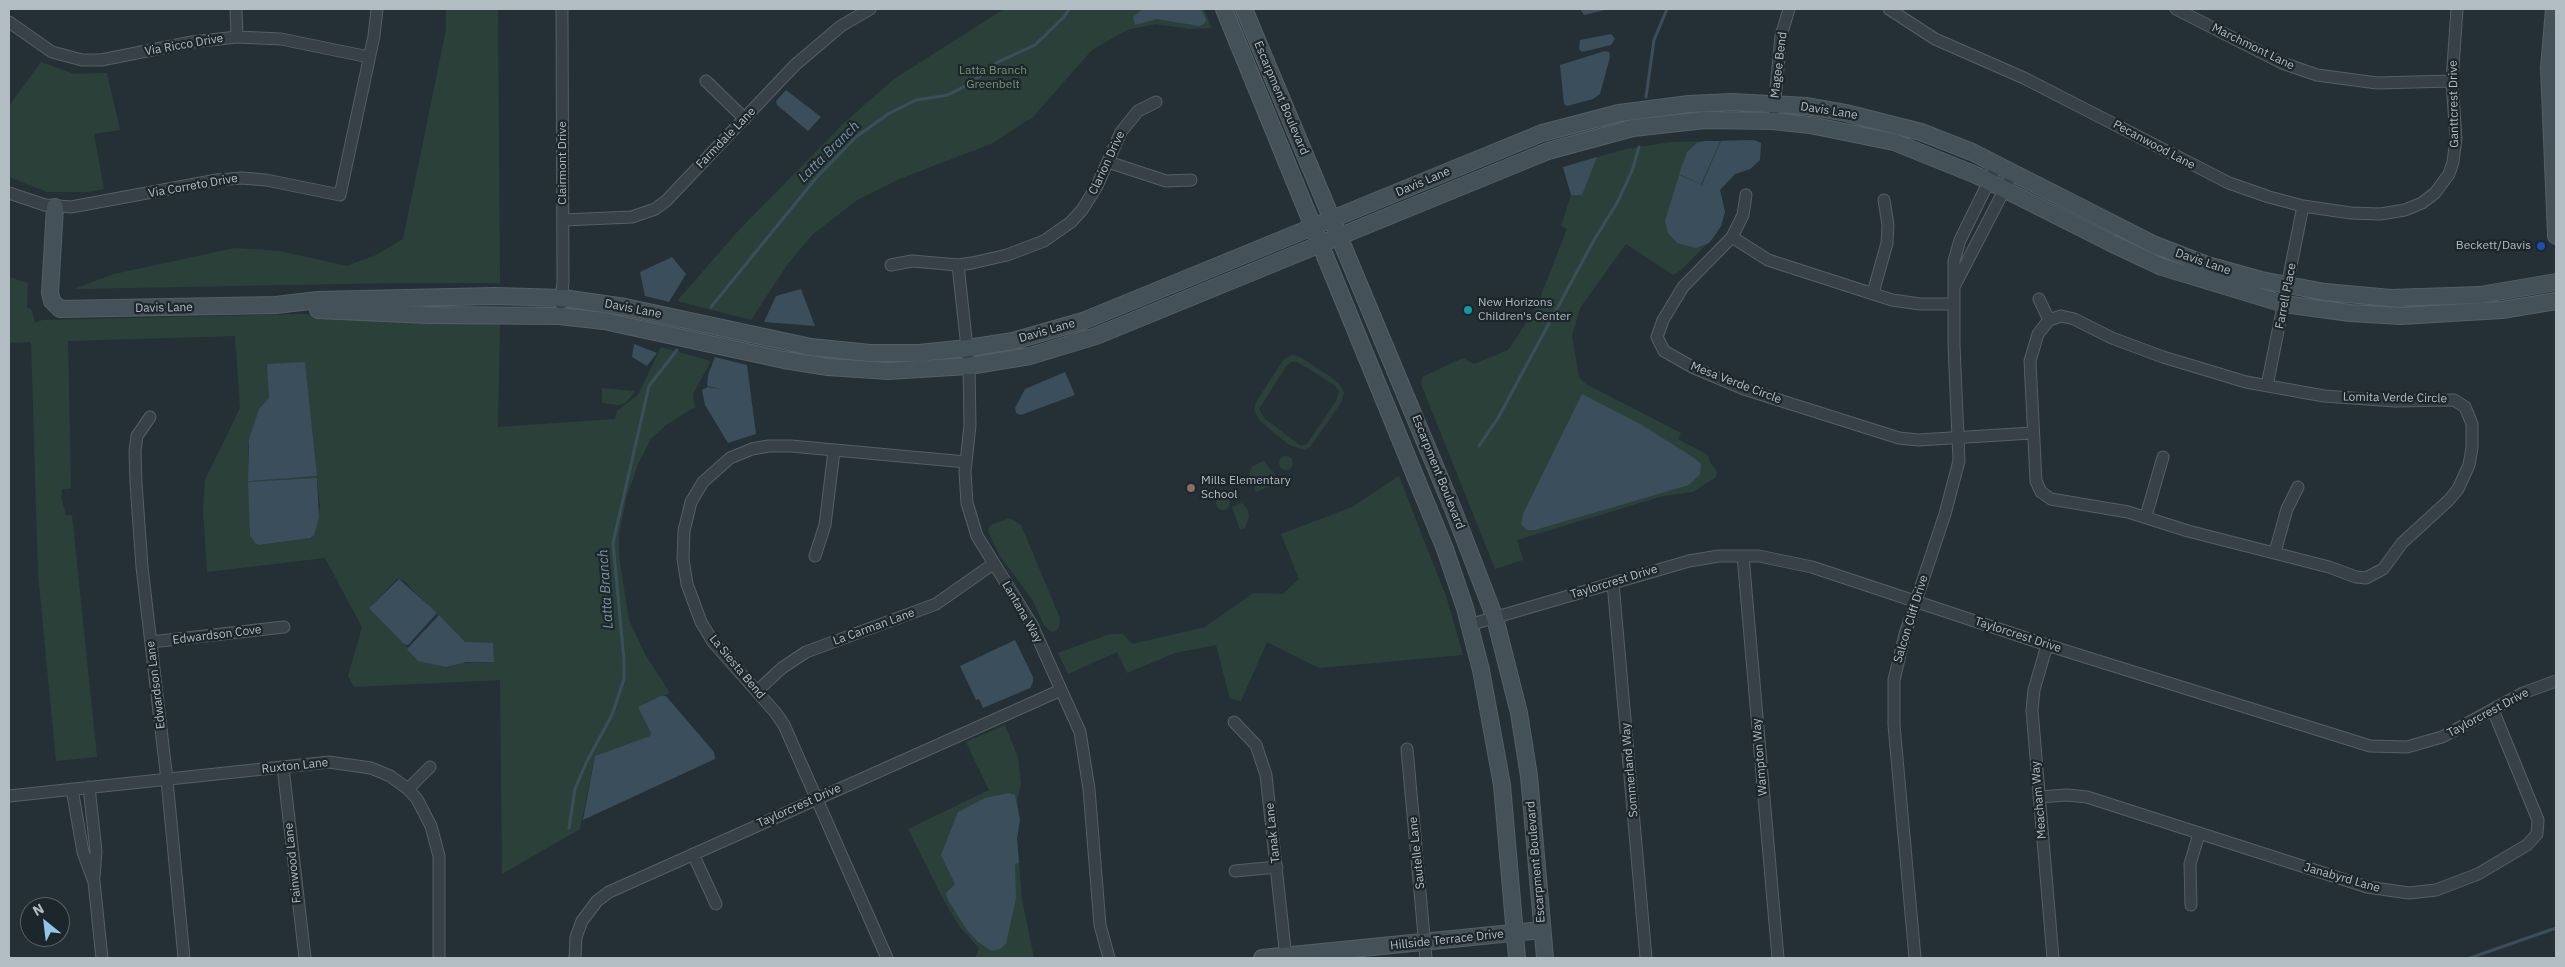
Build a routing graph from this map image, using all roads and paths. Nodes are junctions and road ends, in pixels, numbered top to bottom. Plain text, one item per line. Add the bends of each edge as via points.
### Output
1 (236, 9) edge
2 (377, 9) edge
3 (562, 9) edge
4 (870, 9) edge
5 (1224, 9) edge
6 (1244, 9) edge
7 (1789, 9) edge
8 (1889, 9) edge
9 (2176, 9) edge
10 (2457, 9) edge
11 (2554, 9) edge
12 (9, 22) edge
13 (237, 37) junction
14 (369, 57) junction
15 (706, 80) dead end
16 (2452, 81) junction
17 (1156, 102) dead end
18 (1774, 104) junction
19 (745, 119) junction
20 (1773, 121) junction
21 (1108, 162) junction
22 (1997, 165) junction
23 (2013, 173) junction
24 (1191, 180) dead end
25 (1989, 181) junction
26 (2004, 188) junction
27 (9, 193) edge
28 (2435, 193) joint
29 (1746, 195) dead end
30 (1884, 200) dead end
31 (2302, 206) junction
32 (55, 207) junction
33 (1331, 219) junction
34 (563, 220) junction
35 (1314, 226) junction
36 (1338, 236) junction
37 (2556, 236) edge
38 (1732, 237) junction
39 (1321, 243) junction
40 (891, 265) dead end
41 (958, 265) junction
42 (2556, 282) edge
43 (1955, 284) junction
44 (2288, 285) junction
45 (1873, 293) junction
46 (563, 298) junction
47 (2039, 299) dead end
48 (2556, 301) edge
49 (1953, 304) junction
50 (2284, 304) junction
51 (276, 305) junction
52 (559, 316) junction
53 (2049, 320) junction
54 (968, 348) junction
55 (969, 366) junction
56 (2267, 386) junction
57 (150, 416) dead end
58 (2032, 433) junction
59 (1960, 438) junction
60 (834, 451) junction
61 (2163, 457) dead end
62 (966, 462) junction
63 (2298, 487) dead end
64 (2146, 516) junction
65 (2275, 552) junction
66 (815, 556) dead end
67 (1743, 556) junction
68 (993, 564) junction
69 (1613, 583) junction
70 (1915, 602) junction
71 (1495, 618) junction
72 (1469, 626) junction
73 (284, 627) dead end
74 (151, 642) junction
75 (2047, 644) junction
76 (2556, 681) edge
77 (1061, 690) junction
78 (757, 691) junction
79 (2493, 710) junction
80 (1234, 722) dead end
81 (1407, 748) dead end
82 (283, 767) junction
83 (430, 767) dead end
84 (167, 780) junction
85 (89, 787) junction
86 (72, 789) junction
87 (408, 789) junction
88 (9, 796) edge
89 (2039, 797) junction
90 (817, 798) junction
91 (2199, 834) junction
92 (693, 854) junction
93 (1277, 867) junction
94 (1235, 871) dead end
95 (94, 882) junction
96 (716, 904) dead end
97 (2191, 905) dead end
98 (1542, 930) junction
99 (1514, 933) junction
100 (1426, 950) edge
101 (101, 954) edge
102 (1286, 956) edge
103 (184, 958) edge
104 (305, 958) edge
105 (439, 958) edge
106 (575, 958) edge
107 (887, 958) edge
108 (1109, 958) edge
109 (1262, 958) edge
110 (1516, 958) edge
111 (1545, 958) edge
112 (1646, 958) edge
113 (1778, 958) edge
114 (1914, 958) edge
115 (2053, 958) edge

1 - 13 street
2 - 14 street, Via Correto Drive
3 - 34 street, Clairmont Drive
4 - 19 street, Farmdale Lane via 815,46
5 - 35 main road, Escarpment Boulevard
6 - 33 main road, Escarpment Boulevard
7 - 18 street, Magee Bend via 1781,36
8 - 31 street, Pecanwood Lane via 1935,39 2024,78 2208,173 2262,195
9 - 16 street, Marchmont Lane via 2282,63 2317,75 2369,82
10 - 16 street, Ganttcrest Drive
11 - 37 main road via 2549,68
12 - 13 street, Via Ricco Drive via 52,52 82,60 101,60
13 - 14 street, Via Ricco Drive via 281,39
14 - 32 street, Via Correto Drive via 340,194 242,178 93,205
15 - 19 street
16 - 28 street, Ganttcrest Drive via 2455,150 2448,174
17 - 21 street, Clarion Drive via 1130,118
18 - 20 street, Magee Bend
18 - 22 main road, Davis Lane via 1846,113 1887,123 1955,145
18 - 33 main road, Davis Lane via 1689,104 1619,113 1575,124 1542,133
19 - 34 street, Farmdale Lane via 655,209 632,217
20 - 25 main road, Davis Lane via 1894,142
20 - 36 main road, Davis Lane via 1668,123 1582,140
21 - 24 street via 1166,181
21 - 41 street, Clarion Drive via 1086,205 1058,232 1007,255
22 - 23 main road, Davis Lane
22 - 25 street, Salcon Cliff Drive
23 - 26 street, Salcon Cliff Drive
23 - 44 main road, Davis Lane via 2164,248 2225,270
25 - 26 main road, Davis Lane
25 - 43 street, Salcon Cliff Drive via 1956,252
26 - 43 street, Salcon Cliff Drive
26 - 50 main road, Davis Lane via 2162,267
27 - 32 street, Via Correto Drive
28 - 31 street, Pecanwood Lane via 2415,206 2393,213 2351,213
29 - 38 street, Mesa Verde Circle via 1743,215
30 - 45 street via 1888,225 1886,243
31 - 44 street, Farrell Place
32 - 51 main road, Davis Lane via 50,293 54,305 68,310
33 - 35 main road, Davis Lane
33 - 36 main road, Escarpment Boulevard
34 - 46 street, Clairmont Drive
35 - 39 main road, Escarpment Boulevard
35 - 54 main road, Davis Lane via 1083,321 1013,341
36 - 39 main road, Davis Lane
36 - 71 main road, Escarpment Boulevard via 1453,509
38 - 45 street via 1768,260
38 - 59 street, Mesa Verde Circle via 1683,287 1671,306 1657,332 1664,351 1744,389 1889,435 1918,440
39 - 55 main road, Davis Lane via 1096,336 1030,356
39 - 72 main road, Escarpment Boulevard via 1445,550
40 - 41 street, Clarion Drive via 912,261
41 - 54 street, Lantana Way
42 - 44 main road, Davis Lane via 2489,294 2435,298 2350,295
43 - 49 street, Salcon Cliff Drive
44 - 50 street, Farrell Place
45 - 49 street via 1899,302
46 - 51 main road, Davis Lane via 388,298
46 - 52 street, Clairmont Drive
46 - 54 main road, Davis Lane via 625,307 828,349 894,353
47 - 53 street
48 - 50 main road, Davis Lane via 2502,310 2400,316
49 - 59 street, Salcon Cliff Drive
50 - 56 street, Farrell Place
51 - 52 main road, Davis Lane via 419,315
52 - 55 main road, Davis Lane via 604,320 828,367 888,371
53 - 56 street, Lomita Verde Circle via 2061,316 2074,319 2162,357 2228,378
53 - 58 street, Lomita Verde Circle via 2038,334 2030,361
54 - 55 street, Lantana Way
55 - 62 street, Lantana Way via 970,425
56 - 65 street, Lomita Verde Circle via 2368,400 2454,400 2465,406 2472,424 2471,458 2458,489 2402,543 2376,574 2361,578
57 - 74 street, Edwardson Lane via 137,436 135,451 142,567
58 - 59 street, Mesa Verde Circle
58 - 64 street, Lomita Verde Circle via 2036,481 2046,497
59 - 70 street, Salcon Cliff Drive via 1957,475
60 - 62 street, La Siesta Bend
60 - 66 street via 825,525
60 - 78 street, La Siesta Bend via 780,446 744,452 730,458 710,474 691,502 682,544 691,596 713,642
61 - 64 street
62 - 68 street, Lantana Way via 969,512 977,536
63 - 65 street via 2287,509
64 - 65 street, Lomita Verde Circle via 2197,534
67 - 69 street, Taylorcrest Drive via 1689,561
67 - 70 street, Taylorcrest Drive via 1787,560
67 - 113 street, Wampton Way
68 - 77 street, Lantana Way via 1032,625
68 - 78 street, La Carman Lane via 936,604 806,652
69 - 71 street, Taylorcrest Drive
69 - 112 street, Sommerland Way
70 - 75 street, Taylorcrest Drive
70 - 114 street, Salcon Cliff Drive via 1899,655 1893,691
71 - 72 street, Taylorcrest Drive
71 - 98 main road, Escarpment Boulevard via 1520,714
72 - 99 main road, Escarpment Boulevard via 1492,723 1502,785
73 - 74 street, Edwardson Cove
74 - 84 street, Edwardson Lane
75 - 79 street, Taylorcrest Drive via 2370,746 2401,747 2429,742
75 - 89 street, Meacham Way via 2032,710
76 - 79 street, Taylorcrest Drive via 2523,693
77 - 90 street, Taylorcrest Drive
77 - 108 street, Lantana Way via 1082,743 1099,917
78 - 90 street, La Siesta Bend via 784,725
79 - 91 street, Janabyrd Lane via 2535,813 2538,829 2527,845 2470,878 2422,892 2381,891
80 - 93 street, Tanak Lane via 1256,745 1263,765
81 - 100 street, Sautelle Lane
82 - 84 street, Ruxton Lane
82 - 87 street, Ruxton Lane via 351,763 381,771
82 - 104 street, Fainwood Lane
83 - 87 street
84 - 85 street, Ruxton Lane
84 - 103 street, Edwardson Lane
85 - 86 street, Ruxton Lane
85 - 95 street via 96,851
86 - 88 street, Ruxton Lane
86 - 95 street via 83,852
87 - 105 street, Ruxton Lane via 423,810 436,841
89 - 91 street, Janabyrd Lane via 2067,794 2087,797
89 - 115 street, Meacham Way
90 - 92 street, Taylorcrest Drive
90 - 107 street, La Siesta Bend
91 - 97 street via 2190,864
92 - 96 street
92 - 106 street, Taylorcrest Drive via 602,896 579,927
93 - 94 street
93 - 102 street, Tanak Lane
95 - 101 street
98 - 99 main road, Hillside Terrace Drive
98 - 111 main road, Escarpment Boulevard
99 - 100 main road, Hillside Terrace Drive
99 - 110 main road, Escarpment Boulevard
100 - 102 main road, Hillside Terrace Drive
102 - 109 main road, Hillside Terrace Drive

